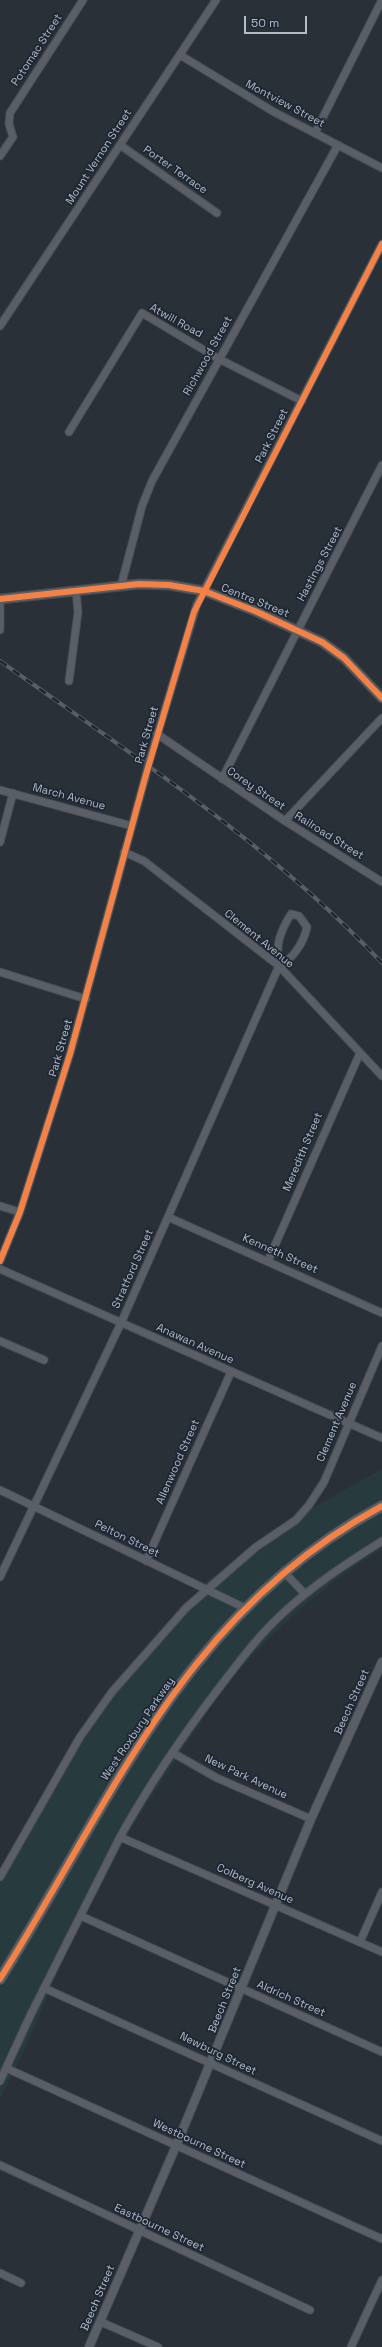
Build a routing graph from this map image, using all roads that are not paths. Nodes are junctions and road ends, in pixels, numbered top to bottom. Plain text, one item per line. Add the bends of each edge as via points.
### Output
1 (83, 0) edge
2 (216, 0) edge
3 (382, 0) edge
4 (180, 55) junction
5 (0, 123) edge
6 (9, 124) junction
7 (315, 133) junction
8 (120, 145) junction
9 (338, 146) junction
10 (0, 156) edge
11 (382, 168) edge
12 (217, 213) dead end
13 (382, 244) edge
14 (0, 326) edge
15 (219, 359) junction
16 (302, 401) junction
17 (69, 432) dead end
18 (382, 465) edge
19 (121, 586) junction
20 (76, 591) junction
21 (204, 592) junction
22 (0, 599) edge
23 (0, 604) edge
24 (0, 630) edge
25 (298, 630) junction
26 (69, 681) dead end
27 (382, 698) edge
28 (382, 718) edge
29 (157, 734) junction
30 (222, 779) junction
31 (0, 790) edge
32 (13, 794) junction
33 (284, 822) junction
34 (132, 826) junction
35 (0, 842) edge
36 (124, 852) junction
37 (382, 882) edge
38 (279, 966) junction
39 (0, 972) edge
40 (86, 999) junction
41 (360, 1053) junction
42 (382, 1076) edge
43 (0, 1206) edge
44 (20, 1212) junction
45 (168, 1217) junction
46 (0, 1261) edge
47 (268, 1261) junction
48 (0, 1269) edge
49 (382, 1313) edge
50 (121, 1323) junction
51 (0, 1341) edge
52 (382, 1346) edge
53 (44, 1360) dead end
54 (230, 1372) junction
55 (348, 1423) junction
56 (382, 1438) edge
57 (0, 1490) edge
58 (35, 1505) junction
59 (382, 1506) edge
60 (382, 1541) edge
61 (146, 1560) junction
62 (284, 1572) junction
63 (0, 1577) edge
64 (205, 1590) junction
65 (305, 1594) junction
66 (245, 1608) junction
67 (382, 1662) edge
68 (173, 1753) junction
69 (311, 1819) junction
70 (120, 1837) junction
71 (0, 1877) edge
72 (382, 1892) edge
73 (276, 1905) junction
74 (81, 1916) junction
75 (360, 1942) junction
76 (382, 1952) edge
77 (0, 1979) edge
78 (44, 1988) junction
79 (240, 1989) junction
80 (382, 2052) edge
81 (211, 2063) junction
82 (6, 2068) junction
83 (0, 2081) edge
84 (382, 2140) edge
85 (176, 2146) junction
86 (0, 2165) edge
87 (140, 2232) junction
88 (382, 2239) edge
89 (0, 2273) edge
90 (382, 2280) edge
91 (21, 2283) dead end
92 (374, 2299) junction
93 (382, 2299) edge
94 (310, 2310) dead end
95 (101, 2322) junction
96 (89, 2347) edge
97 (158, 2347) edge
98 (351, 2347) edge

1 - 6 street, Potomac Street via 10,113
2 - 4 street, Mount Vernon Street
3 - 7 street
4 - 7 street, Montview Street via 235,91
4 - 8 street, Mount Vernon Street
5 - 6 street
6 - 10 street, Potomac Street via 13,137
7 - 9 street, Montview Street
8 - 12 street, Porter Terrace
8 - 14 street, Mount Vernon Street
9 - 11 street, Montview Street
9 - 15 street, Richwood Street
13 - 16 street, Park Street
15 - 16 street, Atwill Road
15 - 17 street, Atwill Road via 142,313
15 - 19 street, Richwood Street via 146,495
16 - 21 street, Park Street
18 - 25 street, Hastings Street
19 - 20 main road, Centre Street
19 - 21 main road, Centre Street via 159,584
20 - 22 main road, Centre Street
20 - 26 street via 78,612
21 - 25 main road, Centre Street
21 - 29 street, Park Street via 194,612
23 - 24 street
25 - 27 main road, Centre Street via 336,652
25 - 30 street, Hastings Street
28 - 33 street, Corey Street
29 - 30 street, Corey Street
29 - 34 street, Park Street, bridge
30 - 33 street, Corey Street
31 - 32 street, March Avenue
32 - 34 street, March Avenue
32 - 35 street
33 - 37 street, Railroad Street
34 - 36 street, Park Street
36 - 38 street, Clement Avenue via 144,861
36 - 40 street, Park Street
38 - 38 street, Stratford Street via 277,942 291,914 299,916 308,927 292,958
38 - 41 street, Clement Avenue
38 - 45 street, Stratford Street
39 - 40 street
40 - 44 street, Park Street
41 - 42 street, Clement Avenue
41 - 47 street, Meredith Street
43 - 44 street
44 - 46 street, Park Street
45 - 47 street, Kenneth Street
45 - 50 street, Stratford Street
47 - 49 street, Kenneth Street
48 - 50 street, Anawan Avenue
50 - 54 street, Anawan Avenue
50 - 58 street, Stratford Street
51 - 53 street
52 - 55 street, Clement Avenue
54 - 55 street, Anawan Avenue
54 - 61 street, Allenwood Street
55 - 56 street, Anawan Avenue
55 - 64 street, Clement Avenue via 324,1482 309,1505 296,1520 256,1547
57 - 58 street, Pelton Street
58 - 61 street, Pelton Street
58 - 63 street, Stratford Street
59 - 62 main road, West Roxbury Parkway via 336,1533
60 - 65 street via 336,1570
61 - 64 street, Pelton Street
62 - 65 street
62 - 66 main road, West Roxbury Parkway
64 - 66 street, Pelton Street
64 - 71 street via 112,1692 80,1737
65 - 68 street via 251,1647
66 - 77 main road, West Roxbury Parkway via 198,1661 154,1720 118,1776
67 - 69 street, Beech Street
68 - 69 street, New Park Avenue via 217,1778
68 - 70 street
69 - 73 street, Beech Street
70 - 73 street, Colberg Avenue
70 - 74 street
72 - 75 street
73 - 75 street, Colberg Avenue
73 - 79 street, Beech Street
74 - 78 street
74 - 79 street, Aldrich Street
75 - 76 street, Colberg Avenue
78 - 81 street, Newburg Street
78 - 82 street
79 - 80 street, Aldrich Street
79 - 81 street, Beech Street
81 - 84 street, Newburg Street
81 - 85 street, Beech Street
82 - 83 street
82 - 85 street, Westbourne Street
85 - 87 street, Beech Street
85 - 88 street, Westbourne Street
86 - 87 street, Eastbourne Street
87 - 94 street, Eastbourne Street
87 - 95 street, Beech Street
89 - 91 street
90 - 92 street
92 - 93 street
92 - 98 street
95 - 96 street, Beech Street
95 - 97 street

